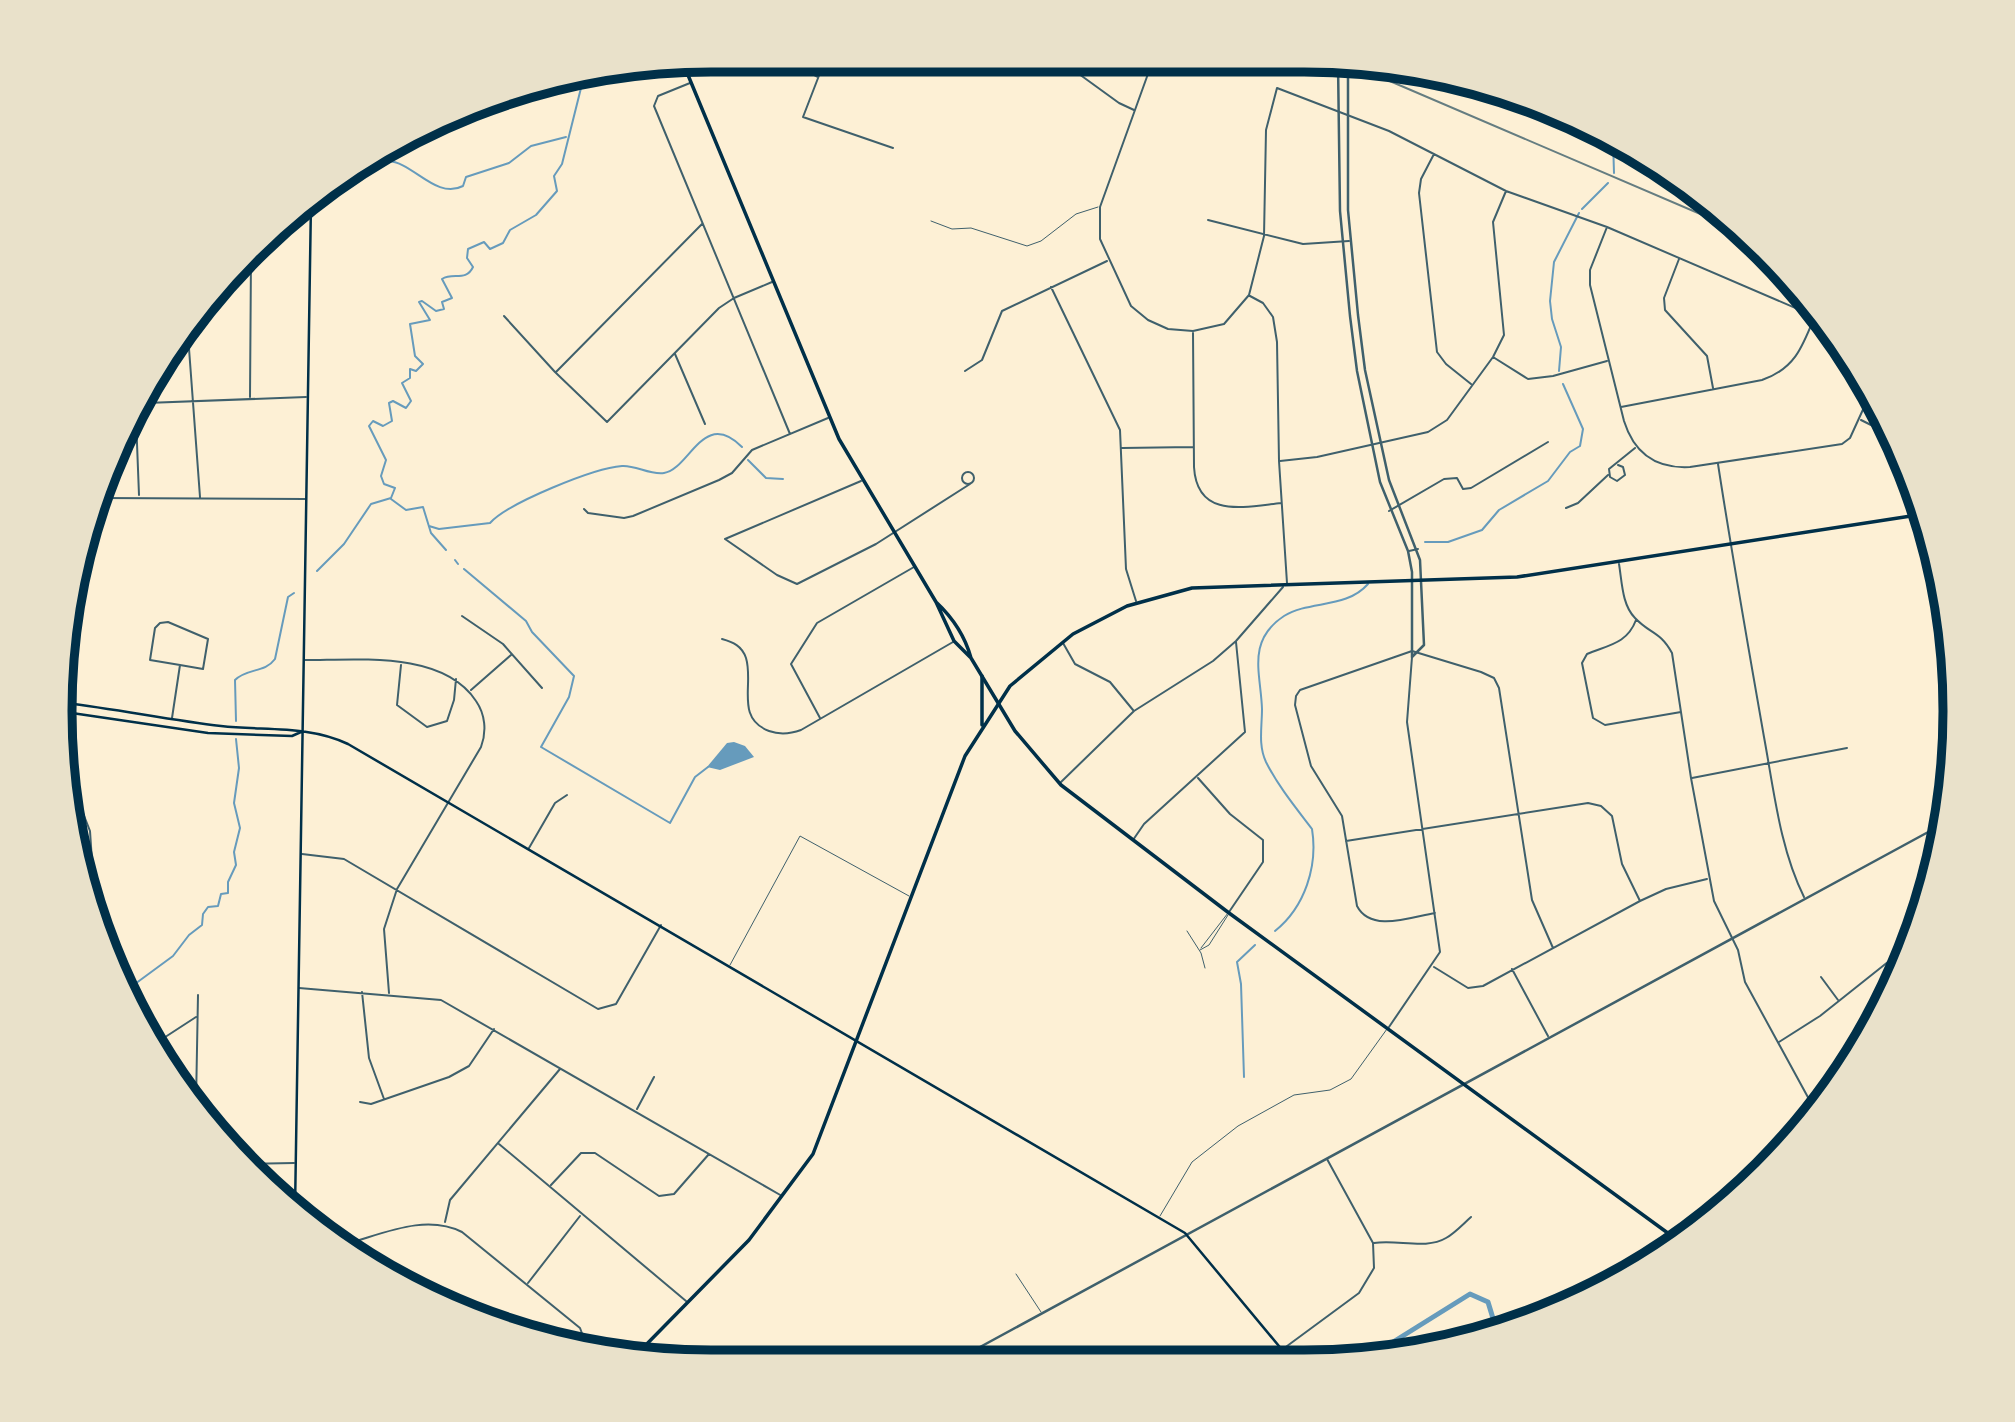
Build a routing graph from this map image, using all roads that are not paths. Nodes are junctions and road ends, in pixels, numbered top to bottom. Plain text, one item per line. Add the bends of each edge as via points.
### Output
1 (809, 72) edge
2 (820, 72) edge
3 (1075, 72) edge
4 (1149, 72) edge
5 (686, 73) edge
6 (1338, 73) edge
7 (1348, 73) edge
8 (818, 77) junction
9 (690, 83) junction
10 (1135, 111) junction
11 (1338, 111) junction
12 (1348, 114) junction
13 (893, 148) dead end
14 (1434, 154) junction
15 (1348, 180) junction
16 (1340, 181) junction
17 (1506, 191) junction
18 (1100, 207) junction
19 (311, 213) edge
20 (1208, 220) dead end
21 (932, 221) dead end
22 (703, 224) junction
23 (1607, 227) junction
24 (1264, 236) junction
25 (1342, 241) junction
26 (1350, 241) junction
27 (1679, 259) junction
28 (1108, 261) junction
29 (251, 268) edge
30 (772, 282) junction
31 (1051, 287) junction
32 (1249, 295) junction
33 (734, 298) junction
34 (1803, 312) edge
35 (1358, 315) junction
36 (504, 316) dead end
37 (1349, 316) junction
38 (1811, 323) edge
39 (1193, 331) junction
40 (189, 343) edge
41 (674, 353) junction
42 (1493, 357) junction
43 (1608, 361) junction
44 (1366, 370) junction
45 (965, 371) dead end
46 (1357, 371) junction
47 (555, 372) junction
48 (1472, 384) junction
49 (1713, 389) junction
50 (307, 397) junction
51 (250, 398) junction
52 (193, 400) junction
53 (151, 403) edge
54 (1866, 406) edge
55 (1620, 407) junction
56 (829, 418) junction
57 (1860, 420) junction
58 (705, 424) dead end
59 (1877, 428) edge
60 (137, 431) edge
61 (790, 434) junction
62 (1381, 442) junction
63 (1548, 442) dead end
64 (1372, 445) junction
65 (1194, 447) junction
66 (1636, 447) junction
67 (1121, 448) junction
68 (1279, 461) junction
69 (1718, 463) junction
70 (1618, 465) junction
71 (1609, 475) junction
72 (962, 480) junction
73 (862, 481) junction
74 (970, 484) junction
75 (957, 491) junction
76 (139, 496) junction
77 (109, 498) edge
78 (200, 498) junction
79 (306, 499) junction
80 (1282, 503) junction
81 (1398, 506) junction
82 (1566, 508) dead end
83 (584, 509) dead end
84 (1390, 511) junction
85 (1912, 516) edge
86 (894, 533) junction
87 (1730, 545) junction
88 (1418, 549) junction
89 (1408, 551) junction
90 (1618, 562) junction
91 (915, 567) junction
92 (1413, 581) junction
93 (1424, 581) junction
94 (1287, 583) junction
95 (936, 602) junction
96 (1137, 602) junction
97 (462, 616) dead end
98 (1413, 620) junction
99 (1424, 620) junction
100 (1636, 620) junction
101 (722, 639) dead end
102 (954, 641) junction
103 (1062, 641) junction
104 (1236, 641) junction
105 (1412, 651) junction
106 (1420, 652) junction
107 (511, 655) junction
108 (1412, 657) junction
109 (971, 658) junction
110 (305, 660) junction
111 (402, 664) junction
112 (180, 665) junction
113 (982, 676) junction
114 (457, 678) junction
115 (542, 688) dead end
116 (470, 691) junction
117 (998, 702) junction
118 (73, 704) joint
119 (1134, 711) junction
120 (1682, 712) junction
121 (72, 713) joint
122 (820, 718) junction
123 (172, 719) junction
124 (171, 727) junction
125 (982, 727) junction
126 (302, 732) junction
127 (1847, 748) dead end
128 (1769, 763) junction
129 (1197, 777) junction
130 (1691, 778) junction
131 (1059, 783) junction
132 (77, 790) edge
133 (567, 795) dead end
134 (449, 801) junction
135 (1519, 815) junction
136 (1932, 829) edge
137 (1423, 830) junction
138 (1132, 841) junction
139 (1346, 841) junction
140 (529, 848) junction
141 (300, 854) junction
142 (93, 871) edge
143 (1708, 879) junction
144 (397, 889) junction
145 (911, 897) junction
146 (1804, 897) junction
147 (1640, 901) junction
148 (1229, 913) junction
149 (1435, 913) junction
150 (660, 925) junction
151 (1187, 932) dead end
152 (1733, 938) junction
153 (1553, 948) junction
154 (1200, 950) junction
155 (1895, 957) edge
156 (730, 965) junction
157 (1433, 966) junction
158 (1205, 968) dead end
159 (1512, 970) junction
160 (1821, 977) dead end
161 (299, 988) junction
162 (362, 992) junction
163 (389, 994) junction
164 (198, 995) dead end
165 (1839, 1001) junction
166 (196, 1017) junction
167 (1388, 1028) junction
168 (495, 1029) junction
169 (1548, 1036) junction
170 (162, 1039) edge
171 (858, 1040) junction
172 (1778, 1043) junction
173 (561, 1068) junction
174 (654, 1077) dead end
175 (1464, 1084) junction
176 (196, 1089) edge
177 (384, 1100) junction
178 (1810, 1101) edge
179 (360, 1102) dead end
180 (636, 1110) junction
181 (499, 1144) junction
182 (710, 1153) junction
183 (1327, 1159) junction
184 (296, 1163) junction
185 (260, 1164) edge
186 (550, 1186) junction
187 (295, 1196) edge
188 (783, 1197) junction
189 (581, 1215) junction
190 (1158, 1217) junction
191 (1471, 1217) dead end
192 (445, 1224) junction
193 (1185, 1233) junction
194 (1670, 1235) edge
195 (354, 1242) edge
196 (1373, 1243) junction
197 (1016, 1274) dead end
198 (527, 1284) junction
199 (687, 1302) junction
200 (1042, 1314) junction
201 (583, 1337) edge
202 (644, 1347) edge
203 (975, 1350) edge
204 (1282, 1350) joint

1 - 8 street
2 - 8 street
3 - 10 street
4 - 10 street
5 - 9 main road
6 - 11 street
7 - 12 street
8 - 13 street via 803,117
9 - 22 street via 658,96 654,106
9 - 30 main road
10 - 18 street
11 - 12 street
11 - 16 street
11 - 24 street via 1276,88 1266,130
12 - 14 street
12 - 15 street
14 - 17 street
14 - 48 street via 1419,192 1437,352 1446,365
15 - 16 street
15 - 26 street
16 - 25 street
17 - 23 street
17 - 42 street via 1493,222 1504,335
18 - 21 lane via 1076,214 1027,246
18 - 28 street via 1098,232
19 - 50 main road
20 - 24 street
22 - 33 street
22 - 47 street
23 - 27 street
23 - 43 street via 1589,278
24 - 25 street via 1303,244
24 - 32 street
25 - 26 street
25 - 37 street
26 - 35 street
27 - 34 street
27 - 49 street via 1664,298 1665,310 1707,356
28 - 31 street
28 - 39 street via 1131,306 1148,320 1168,329
29 - 51 street
30 - 33 street
30 - 56 main road
31 - 45 street via 1002,311 982,360
31 - 67 street via 1116,421
32 - 39 street via 1224,324
32 - 68 street via 1263,303 1273,317 1278,342
33 - 41 street
33 - 61 street
35 - 37 street
35 - 44 street
36 - 47 street
37 - 46 street
38 - 49 street via 1794,362 1780,374
39 - 65 street
40 - 52 street
41 - 47 street via 607,422
41 - 58 street
42 - 43 street via 1528,379
42 - 48 street
43 - 55 street
44 - 46 street
44 - 62 street
46 - 64 street
48 - 62 street via 1447,421 1428,432
49 - 55 street
50 - 51 street
50 - 79 main road
51 - 52 street
52 - 53 street
52 - 78 street
54 - 57 street
55 - 66 street
56 - 61 street
56 - 73 main road
57 - 59 street
57 - 69 street via 1842,444
60 - 76 street
61 - 83 street via 747,453 726,477 633,516
62 - 64 street
62 - 81 street
63 - 81 street via 1471,488 1463,489 1457,478 1444,479
64 - 68 street
64 - 84 street
65 - 67 street
65 - 80 street via 1197,488 1207,499 1226,507
66 - 69 street via 1666,466
66 - 70 street
67 - 96 street via 1126,569
68 - 80 street
69 - 87 street
70 - 71 street via 1611,467
70 - 71 street via 1625,472 1622,480 1614,481
71 - 82 street
72 - 74 street
72 - 74 street via 964,473 972,473
72 - 75 street
73 - 86 main road
73 - 86 street via 725,539 758,564 797,584
74 - 75 street
75 - 86 street
76 - 77 street
76 - 78 street
78 - 79 street
79 - 110 main road
80 - 94 street
81 - 84 street
81 - 88 street
84 - 89 street
85 - 87 main road
86 - 91 main road
87 - 90 main road
87 - 128 street
88 - 89 street
88 - 93 street
89 - 92 street
90 - 93 main road via 1517,577
90 - 100 street via 1627,607
91 - 95 main road
91 - 122 street via 817,623 791,664
92 - 93 main road
92 - 94 main road
92 - 98 street
93 - 99 street
94 - 96 main road via 1192,588
94 - 104 street
95 - 102 main road
95 - 109 main road
96 - 103 main road
97 - 107 street
98 - 99 street
98 - 105 street
99 - 106 street
100 - 120 street via 1664,638 1672,653
100 - 120 street via 1631,634 1587,654 1582,663 1593,718 1605,725
101 - 122 street via 735,643 746,656 747,703 762,728 793,733
102 - 109 main road
102 - 122 street
103 - 117 main road via 1025,671
103 - 119 street via 1075,664 1110,682
104 - 119 street
104 - 129 street via 1245,732
105 - 106 street
105 - 108 street
105 - 139 street via 1300,690 1296,696 1297,720 1311,766 1342,816
106 - 108 street
106 - 135 street via 1494,678
107 - 115 street
107 - 116 street
108 - 137 street via 1405,706
109 - 113 main road
110 - 111 street
110 - 126 main road
111 - 114 street via 430,667
111 - 114 street via 397,705 427,727 447,721
112 - 112 street via 203,669 208,639 160,623 155,628 150,660
112 - 123 street
113 - 117 main road
113 - 125 main road
114 - 116 street
116 - 134 street via 482,709 485,737
117 - 125 main road
117 - 131 main road via 1026,747
118 - 121 main road
118 - 123 main road
119 - 131 street
120 - 130 street
121 - 124 main road
123 - 124 main road
123 - 126 main road
124 - 126 main road via 237,735 292,736
125 - 145 main road via 958,771
126 - 134 main road via 321,733 348,744
126 - 141 main road
127 - 128 street
128 - 130 street
128 - 146 street via 1790,870
129 - 138 street via 1144,824
129 - 148 street via 1230,814 1263,840 1263,862
130 - 143 street
131 - 138 main road
132 - 142 street via 90,831
133 - 140 street via 555,803
134 - 140 main road
134 - 144 street
135 - 137 street
135 - 147 street via 1588,803 1601,806 1612,816 1622,864
135 - 153 street via 1532,900
136 - 146 street
137 - 139 street
137 - 149 street
138 - 148 main road
139 - 149 street via 1361,914 1387,921
140 - 150 main road
141 - 144 street via 344,859
141 - 161 main road
143 - 147 street
143 - 152 street
144 - 150 street via 598,1009 616,1004
144 - 163 street via 384,929
145 - 156 lane via 800,836
145 - 171 main road
146 - 152 street
147 - 153 street
148 - 154 lane
148 - 154 lane via 1209,945
148 - 167 main road
149 - 157 street via 1440,947
150 - 156 main road
151 - 154 lane
152 - 169 street
152 - 172 street via 1745,982
153 - 159 street
154 - 158 lane
155 - 165 street
156 - 171 main road
157 - 159 street via 1468,988 1483,986
157 - 167 street
159 - 169 street
160 - 165 street
161 - 162 street
161 - 184 main road
162 - 163 street
162 - 177 street via 369,1058
163 - 168 street via 441,1000
164 - 166 street
165 - 172 street
166 - 170 street
166 - 176 street
167 - 175 main road
167 - 190 lane via 1351,1079 1330,1090 1294,1095 1238,1126 1192,1162
168 - 173 street
168 - 177 street via 469,1066
169 - 175 street
171 - 188 main road via 813,1154
171 - 190 main road
172 - 178 street
173 - 180 street
173 - 181 street
174 - 180 street
175 - 183 street
175 - 194 main road
177 - 179 street
180 - 182 street
181 - 186 street
181 - 192 street via 450,1200
182 - 186 street via 674,1194 659,1196 595,1153 581,1153
182 - 188 street
183 - 193 street
183 - 196 street
184 - 185 street
184 - 187 main road
186 - 189 street
188 - 199 main road via 749,1240
189 - 198 street
189 - 199 street
190 - 193 main road
191 - 196 street via 1445,1239 1425,1244
192 - 195 street via 424,1223
192 - 198 street via 462,1232
193 - 200 street
193 - 204 main road
196 - 204 street via 1374,1268 1359,1293
197 - 200 lane
198 - 201 street via 580,1328
199 - 202 main road
200 - 203 street

